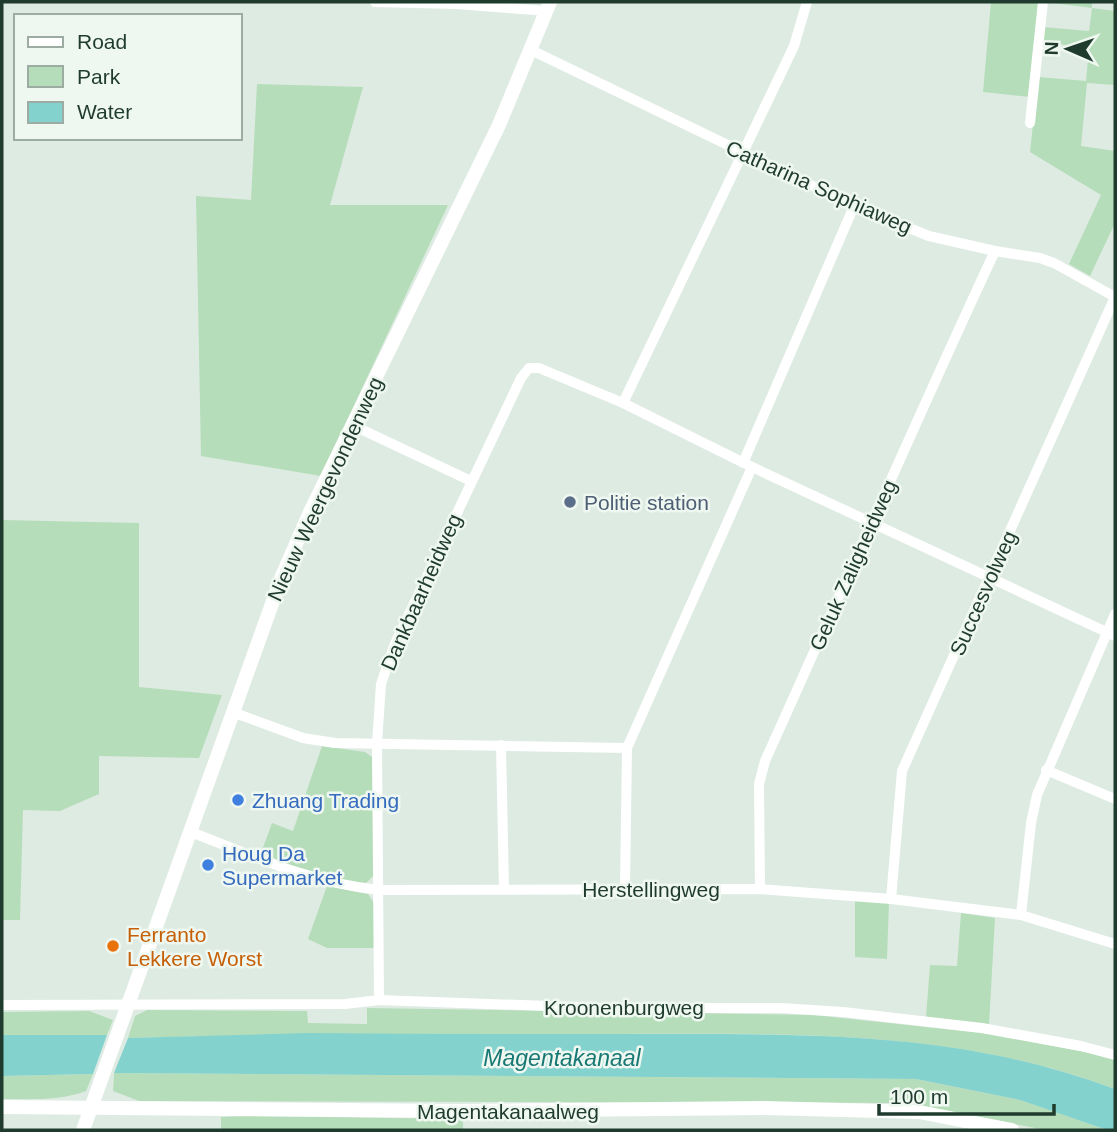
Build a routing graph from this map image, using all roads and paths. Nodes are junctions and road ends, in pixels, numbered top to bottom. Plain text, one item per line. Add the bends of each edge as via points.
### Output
1 (375, 2) edge
2 (807, 2) edge
3 (1043, 2) edge
4 (548, 7) edge
5 (531, 50) junction
6 (1030, 123) dead end
7 (744, 154) junction
8 (854, 206) junction
9 (995, 251) junction
10 (1115, 297) edge
11 (623, 404) junction
12 (352, 425) junction
13 (748, 465) junction
14 (471, 481) junction
15 (872, 524) junction
16 (990, 578) junction
17 (1115, 614) edge
18 (1111, 634) edge
19 (234, 713) junction
20 (377, 743) junction
21 (501, 745) junction
22 (627, 748) junction
23 (1046, 770) junction
24 (1115, 799) edge
25 (191, 832) junction
26 (504, 889) junction
27 (625, 889) junction
28 (760, 889) junction
29 (379, 890) junction
30 (891, 900) junction
31 (1021, 915) junction
32 (1115, 944) edge
33 (379, 1000) junction
34 (2, 1005) edge
35 (128, 1005) junction
36 (1115, 1055) edge
37 (2, 1107) edge
38 (90, 1109) junction
39 (83, 1130) edge
40 (1012, 1130) edge

1 - 4 street
2 - 7 street via 794,46
3 - 6 street
4 - 5 street, Nieuw Weergevondenweg
5 - 7 street, Catharina Sophiaweg
5 - 12 street, Nieuw Weergevondenweg
7 - 8 street, Catharina Sophiaweg
7 - 11 street
8 - 9 street, Catharina Sophiaweg via 929,236
8 - 13 street
9 - 10 street, Catharina Sophiaweg via 1054,262
9 - 15 street, Geluk Zaligheidweg
10 - 16 street, Succesvolweg
11 - 13 street
11 - 14 street, Dankbaarheidweg via 539,368 529,368
12 - 14 street
12 - 19 street, Nieuw Weergevondenweg via 282,576
13 - 15 street
13 - 22 street
14 - 20 street, Dankbaarheidweg via 384,671
15 - 16 street
15 - 28 street, Geluk Zaligheidweg via 761,774
16 - 18 street
16 - 30 street, Succesvolweg via 902,771
17 - 18 street
18 - 23 street
19 - 20 street via 335,744
19 - 25 street, Nieuw Weergevondenweg
20 - 21 street
20 - 29 street, Dankbaarheidweg
21 - 22 street
21 - 26 street
22 - 27 street
23 - 24 street
23 - 31 street via 1031,823
25 - 29 street, Herstellingweg via 302,875
25 - 35 street, Nieuw Weergevondenweg
26 - 27 street, Herstellingweg
26 - 29 street, Herstellingweg
27 - 28 street, Herstellingweg
28 - 30 street, Herstellingweg
29 - 33 street, Dankbaarheidweg
30 - 31 street, Herstellingweg
31 - 32 street, Herstellingweg
33 - 35 street, Kroonenburgweg
33 - 36 street, Kroonenburgweg via 843,1012 982,1028
34 - 35 street, Kroonenburgweg
35 - 38 street, Nieuw Weergevondenweg
37 - 38 street, Magentakanaalweg
38 - 39 street, Nieuw Weergevondenweg
38 - 40 street, Magentakanaalweg via 764,1108 919,1112

